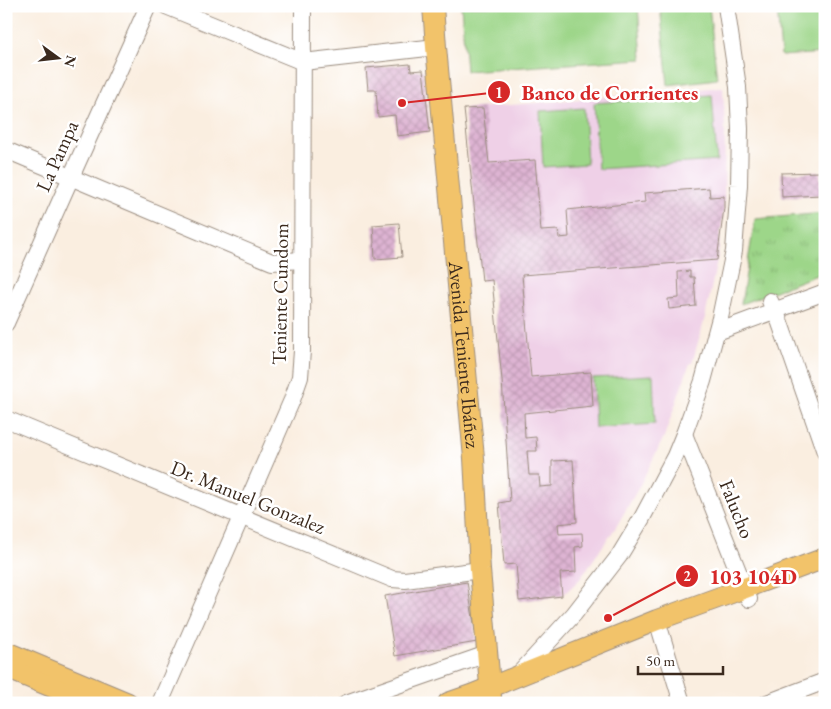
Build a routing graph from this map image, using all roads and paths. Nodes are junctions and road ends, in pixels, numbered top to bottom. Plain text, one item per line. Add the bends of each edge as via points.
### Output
1 (148, 6) edge
2 (166, 6) edge
3 (303, 6) edge
4 (433, 6) edge
5 (726, 6) edge
6 (436, 47) junction
7 (303, 62) junction
8 (6, 150) edge
9 (70, 177) junction
10 (301, 260) junction
11 (825, 280) edge
12 (825, 292) edge
13 (772, 306) junction
14 (6, 323) edge
15 (718, 325) junction
16 (6, 419) edge
17 (684, 434) junction
18 (825, 452) edge
19 (241, 517) junction
20 (825, 558) edge
21 (480, 570) junction
22 (825, 571) edge
23 (747, 594) junction
24 (659, 626) junction
25 (6, 652) edge
26 (487, 654) junction
27 (6, 668) edge
28 (518, 676) junction
29 (825, 681) edge
30 (486, 697) edge
31 (375, 698) edge
32 (91, 703) edge
33 (128, 703) edge
34 (160, 703) edge
35 (346, 703) edge
36 (448, 703) edge
37 (682, 703) edge
38 (767, 703) edge

1 - 9 street, La Pampa
2 - 7 street
3 - 7 street, Teniente Cundom
4 - 6 main road, Avenida Teniente Ibáñez
5 - 15 street via 738,87 740,148 734,251
6 - 7 street
6 - 21 main road, Avenida Teniente Ibáñez via 474,458
7 - 10 street, Teniente Cundom
8 - 9 street
9 - 10 street via 272,262
9 - 14 street, La Pampa
10 - 19 street, Teniente Cundom via 300,377
11 - 13 street
12 - 13 street
13 - 15 street
13 - 18 street
15 - 17 street
16 - 19 street, Dr. Manuel Gonzalez
17 - 23 street, Falucho
17 - 28 street via 619,556 574,614
19 - 21 street, Dr. Manuel Gonzalez via 392,579
19 - 34 street, Teniente Cundom
20 - 23 main road
21 - 26 main road, Avenida Teniente Ibáñez
22 - 23 main road
23 - 24 main road
24 - 28 main road
24 - 30 main road
24 - 37 street
25 - 33 main road
26 - 30 main road, Avenida Teniente Ibáñez
26 - 31 street
27 - 32 main road
28 - 30 main road
29 - 38 street
30 - 36 main road
31 - 35 street

